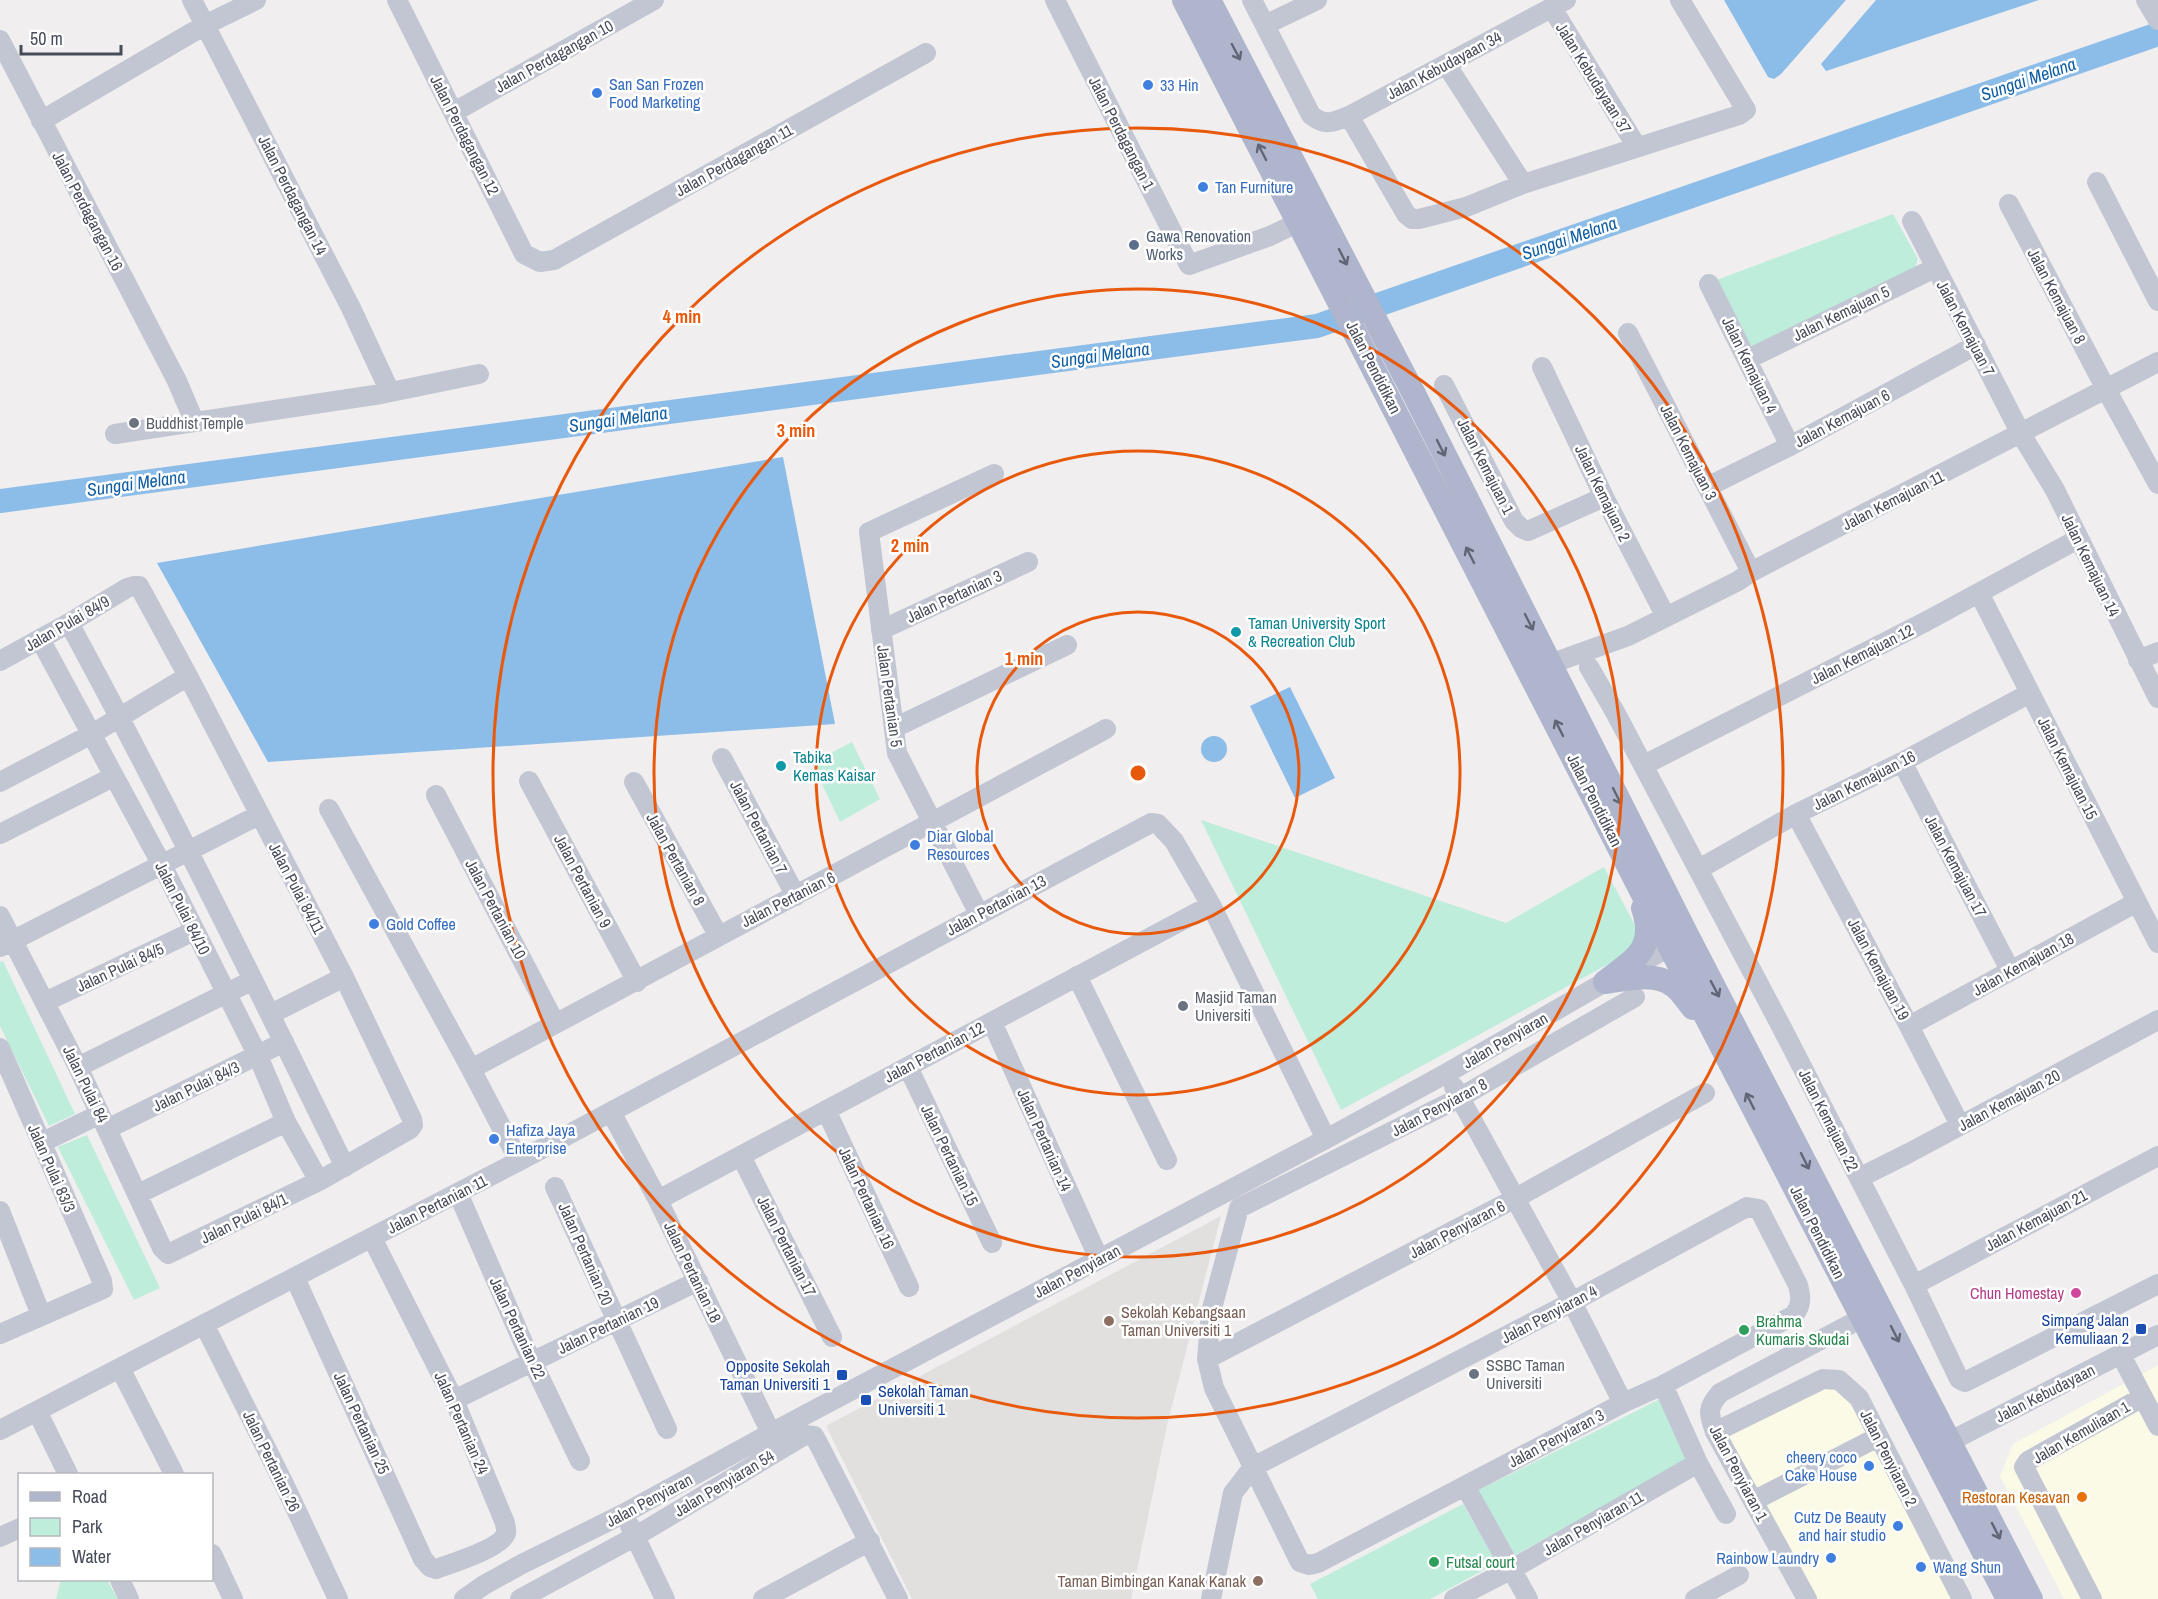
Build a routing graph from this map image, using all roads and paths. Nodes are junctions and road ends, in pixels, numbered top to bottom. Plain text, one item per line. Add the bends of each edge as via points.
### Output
1 (192, 0) edge
2 (256, 0) edge
3 (397, 0) edge
4 (654, 0) edge
5 (1055, 0) edge
6 (1184, 0) edge
7 (1209, 0) edge
8 (1252, 0) edge
9 (1317, 0) edge
10 (1680, 0) edge
11 (1559, 4) edge
12 (205, 25) junction
13 (1265, 25) junction
14 (0, 40) edge
15 (926, 53) dead end
16 (1446, 64) junction
17 (454, 112) junction
18 (1348, 116) junction
19 (41, 121) junction
20 (1637, 147) junction
21 (2097, 182) dead end
22 (1523, 184) junction
23 (2009, 204) dead end
24 (1912, 221) dead end
25 (1299, 222) junction
26 (540, 262) joint
27 (1935, 268) junction
28 (1709, 284) dead end
29 (2158, 301) edge
30 (1628, 333) dead end
31 (1976, 345) junction
32 (1748, 358) junction
33 (2158, 362) edge
34 (1542, 368) dead end
35 (479, 374) dead end
36 (1444, 385) dead end
37 (2106, 389) junction
38 (390, 392) junction
39 (194, 421) junction
40 (115, 434) dead end
41 (2021, 434) junction
42 (1790, 446) junction
43 (994, 474) dead end
44 (2158, 484) edge
45 (1707, 487) junction
46 (1604, 497) junction
47 (2078, 539) junction
48 (1028, 561) dead end
49 (1751, 572) junction
50 (134, 586) joint
51 (1979, 593) junction
52 (1666, 617) junction
53 (69, 623) junction
54 (881, 630) junction
55 (1628, 636) junction
56 (40, 639) junction
57 (1066, 645) dead end
58 (2158, 652) edge
59 (2138, 660) junction
60 (0, 661) edge
61 (1588, 667) junction
62 (1555, 675) junction
63 (188, 676) junction
64 (2030, 693) junction
65 (2158, 698) edge
66 (119, 716) junction
67 (894, 728) junction
68 (1106, 729) dead end
69 (92, 734) junction
70 (722, 758) dead end
71 (1902, 762) junction
72 (1644, 765) junction
73 (114, 777) junction
74 (528, 781) dead end
75 (0, 782) edge
76 (634, 782) dead end
77 (436, 795) dead end
78 (329, 809) dead end
79 (1796, 814) junction
80 (259, 815) junction
81 (932, 823) junction
82 (0, 834) edge
83 (187, 852) junction
84 (1623, 855) junction
85 (162, 865) junction
86 (1699, 869) junction
87 (796, 896) junction
88 (2137, 903) junction
89 (1211, 905) junction
90 (979, 914) junction
91 (0, 916) edge
92 (194, 932) junction
93 (718, 935) junction
94 (1679, 942) junction
95 (6, 943) edge
96 (2158, 943) edge
97 (2010, 970) junction
98 (1077, 976) junction
99 (344, 977) junction
100 (253, 980) junction
101 (637, 982) junction
102 (1605, 982) junction
103 (227, 993) junction
104 (1635, 997) dead end
105 (45, 1002) junction
106 (270, 1014) junction
107 (2158, 1020) edge
108 (992, 1022) junction
109 (555, 1023) junction
110 (1909, 1026) junction
111 (284, 1042) junction
112 (1720, 1043) junction
113 (0, 1048) edge
114 (258, 1056) junction
115 (908, 1066) junction
116 (78, 1067) junction
117 (471, 1069) junction
118 (1448, 1073) junction
119 (1705, 1093) dead end
120 (1459, 1098) junction
121 (826, 1110) junction
122 (611, 1112) junction
123 (104, 1121) junction
124 (286, 1122) junction
125 (1960, 1125) junction
126 (1326, 1139) junction
127 (41, 1143) junction
128 (741, 1155) junction
129 (2158, 1156) edge
130 (1167, 1160) dead end
131 (519, 1161) junction
132 (345, 1167) junction
133 (1859, 1178) junction
134 (319, 1181) junction
135 (555, 1187) dead end
136 (458, 1193) junction
137 (138, 1194) junction
138 (1514, 1199) junction
139 (658, 1200) junction
140 (0, 1211) edge
141 (372, 1238) junction
142 (992, 1243) dead end
143 (168, 1254) joint
144 (1099, 1259) junction
145 (295, 1278) junction
146 (698, 1281) junction
147 (2158, 1284) edge
148 (1914, 1285) junction
149 (909, 1287) dead end
150 (1572, 1302) junction
151 (41, 1315) junction
152 (1794, 1315) joint
153 (1863, 1318) junction
154 (616, 1321) junction
155 (204, 1324) junction
156 (0, 1334) edge
157 (2158, 1335) edge
158 (832, 1337) dead end
159 (2121, 1355) junction
160 (1207, 1359) junction
161 (533, 1361) junction
162 (120, 1368) junction
163 (1663, 1385) junction
164 (2143, 1397) junction
165 (454, 1400) junction
166 (1623, 1403) junction
167 (37, 1411) junction
168 (2158, 1426) edge
169 (667, 1429) dead end
170 (0, 1430) edge
171 (1715, 1432) junction
172 (771, 1433) junction
173 (1878, 1437) junction
174 (1941, 1446) junction
175 (580, 1461) dead end
176 (1698, 1462) junction
177 (1253, 1467) junction
178 (68, 1473) edge
179 (173, 1473) edge
180 (1465, 1486) junction
181 (1753, 1501) junction
182 (623, 1514) junction
183 (1726, 1514) dead end
184 (18, 1529) edge
185 (636, 1536) junction
186 (0, 1538) edge
187 (870, 1541) junction
188 (213, 1556) edge
189 (430, 1568) joint
190 (1512, 1569) junction
191 (1739, 1575) dead end
192 (120, 1581) edge
193 (129, 1599) edge
194 (232, 1599) edge
195 (338, 1599) edge
196 (464, 1599) edge
197 (519, 1599) edge
198 (665, 1599) edge
199 (763, 1599) edge
200 (898, 1599) edge
201 (1211, 1599) edge
202 (1454, 1599) edge
203 (1528, 1599) edge
204 (1695, 1599) edge
205 (1806, 1599) edge
206 (1962, 1599) edge
207 (2008, 1599) edge
208 (2031, 1599) edge
209 (2092, 1599) edge

1 - 12 street, Jalan Perdagangan 14
2 - 12 street
3 - 17 street, Jalan Perdagangan 12
4 - 17 street, Jalan Perdagangan 10
5 - 25 street, Jalan Perdagangan 1 via 1189,265
25 -> 6 main road, Jalan Pendidikan
7 -> 62 main road, Jalan Pendidikan
8 - 13 street
9 - 13 street
10 - 20 street via 1746,111
11 - 16 street, Jalan Kebudayaan 34
11 - 20 street, Jalan Kebudayaan 37
12 - 19 street
12 - 38 street, Jalan Perdagangan 14
13 - 18 street, Jalan Kebudayaan 34 via 1311,115 1329,123
14 - 19 street, Jalan Perdagangan 16
15 - 26 street, Jalan Perdagangan 11 via 554,260
16 - 18 street, Jalan Kebudayaan 34
16 - 22 street
17 - 26 street, Jalan Perdagangan 12 via 524,254
18 - 22 street via 1412,219 1466,207
19 - 39 street, Jalan Perdagangan 16 via 177,381
20 - 22 street
21 - 29 street
23 - 37 street, Jalan Kemajuan 8
24 - 27 street, Jalan Kemajuan 7
84 -> 25 main road, Jalan Pendidikan
27 - 31 street, Jalan Kemajuan 7
27 - 32 street, Jalan Kemajuan 5
28 - 32 street, Jalan Kemajuan 4
30 - 45 street, Jalan Kemajuan 3
31 - 41 street, Jalan Kemajuan 7
31 - 42 street, Jalan Kemajuan 6
32 - 42 street, Jalan Kemajuan 4
33 - 37 street, Jalan Kemajuan 11
34 - 46 street, Jalan Kemajuan 2
35 - 38 street
36 - 46 street, Jalan Kemajuan 1 via 1521,528 1528,531
37 - 41 street, Jalan Kemajuan 11
37 - 44 street, Jalan Kemajuan 8
38 - 39 street
39 - 40 street
41 - 47 street, Jalan Kemajuan 14 via 2055,490
41 - 49 street, Jalan Kemajuan 11
42 - 45 street, Jalan Kemajuan 6
43 - 54 street, Jalan Pertanian 5 via 869,532
45 - 49 street, Jalan Kemajuan 3
46 - 52 street, Jalan Kemajuan 2
47 - 51 street, Jalan Kemajuan 12
47 - 59 street, Jalan Kemajuan 14
48 - 54 street, Jalan Pertanian 3
49 - 52 street, Jalan Kemajuan 11
50 - 53 street, Jalan Pulai 84/9
50 - 63 street, Jalan Pulai 84/11 via 139,586
51 - 64 street, Jalan Kemajuan 15
51 - 72 street, Jalan Kemajuan 12
52 - 55 street, Jalan Kemajuan 11
53 - 56 street, Jalan Pulai 84/9
53 - 66 street
54 - 67 street, Jalan Pertanian 5
55 - 61 street, Jalan Kemajuan 11
55 - 62 street, Jalan Kemajuan 11
56 - 60 street, Jalan Pulai 84/9
56 - 69 street, Jalan Pulai 84/10
57 - 67 street
58 - 59 street
59 - 65 street, Jalan Kemajuan 14
61 - 62 street, Jalan Kemajuan 11
61 - 72 street, Jalan Kemajuan 22
62 -> 94 main road, Jalan Pendidikan
63 - 66 street
63 - 80 street, Jalan Pulai 84/11
64 - 71 street, Jalan Kemajuan 16
64 - 88 street, Jalan Kemajuan 15
66 - 69 street
66 - 83 street
67 - 81 street, Jalan Pertanian 5 via 897,753
68 - 81 street, Jalan Pertanian 6
69 - 73 street, Jalan Pulai 84/10
69 - 75 street
70 - 87 street, Jalan Pertanian 7
71 - 79 street, Jalan Kemajuan 16
71 - 97 street, Jalan Kemajuan 17
72 - 86 street, Jalan Kemajuan 22
73 - 82 street
73 - 85 street, Jalan Pulai 84/10
74 - 101 street, Jalan Pertanian 9
76 - 93 street, Jalan Pertanian 8
77 - 109 street, Jalan Pertanian 10
78 - 117 street
79 - 86 street, Jalan Kemajuan 16
79 - 110 street, Jalan Kemajuan 19
80 - 83 street
80 - 99 street, Jalan Pulai 84/11
81 - 87 street, Jalan Pertanian 6
81 - 90 street, Jalan Pertanian 5
83 - 85 street
83 - 100 street
84 - 94 main road, Jalan Pendidikan
84 - 102 main road via 1646,915 1648,937 1642,952
85 - 92 street, Jalan Pulai 84/10
85 - 95 street
86 - 133 street, Jalan Kemajuan 22
87 - 93 street, Jalan Pertanian 6
88 - 96 street, Jalan Kemajuan 15
88 - 97 street, Jalan Kemajuan 18
89 - 90 street, Jalan Pertanian 13 via 1174,841 1158,824 1150,823
89 - 98 street, Jalan Pertanian 12
89 - 126 street, Jalan Pertanian 13
90 - 122 street, Jalan Pertanian 13
91 - 95 street, Jalan Pulai 84
92 - 103 street, Jalan Pulai 84/10
92 - 105 street, Jalan Pulai 84/5
93 - 101 street, Jalan Pertanian 6
94 - 102 street, Jalan Penyiaran
94 - 112 main road, Jalan Pendidikan
94 -> 174 main road, Jalan Pendidikan
95 - 105 street, Jalan Pulai 84
97 - 110 street, Jalan Kemajuan 18
98 - 108 street, Jalan Pertanian 12
98 - 130 street
99 - 106 street
99 - 132 street, Jalan Pulai 84/11 via 413,1125
100 - 103 street
100 - 106 street
101 - 109 street, Jalan Pertanian 6
102 - 112 main road via 1636,977 1661,979 1676,987
102 - 118 street, Jalan Penyiaran
103 - 114 street, Jalan Pulai 84/10
103 - 116 street
104 - 120 street, Jalan Penyiaran 8
105 - 116 street, Jalan Pulai 84
106 - 111 street
107 - 125 street, Jalan Kemajuan 20
108 - 115 street, Jalan Pertanian 12
108 - 144 street, Jalan Pertanian 14
109 - 117 street, Jalan Pertanian 6
110 - 125 street, Jalan Kemajuan 19
111 - 114 street, Jalan Pulai 84/3
111 - 132 street
153 -> 112 main road, Jalan Pendidikan
113 - 127 street, Jalan Pulai 83/3
114 - 123 street, Jalan Pulai 84/3
114 - 124 street, Jalan Pulai 84/10
115 - 121 street, Jalan Pertanian 12
115 - 142 street, Jalan Pertanian 15
116 - 123 street, Jalan Pulai 84
117 - 131 street
118 - 120 street
118 - 126 street, Jalan Penyiaran
119 - 138 street, Jalan Penyiaran 6
120 - 138 street
120 - 160 street, Jalan Penyiaran 8 via 1239,1208 1211,1312
121 - 128 street, Jalan Pertanian 12
121 - 149 street, Jalan Pertanian 16
122 - 131 street, Jalan Pertanian 13
122 - 139 street, Jalan Pertanian 18
123 - 127 street, Jalan Pulai 84/3
123 - 137 street, Jalan Pulai 84
124 - 134 street, Jalan Pulai 84/10
124 - 137 street
125 - 133 street, Jalan Kemajuan 20
126 - 144 street, Jalan Penyiaran
127 - 151 street, Jalan Pulai 83/3 via 103,1289
128 - 139 street, Jalan Pertanian 12
128 - 158 street, Jalan Pertanian 17
129 - 148 street, Jalan Kemajuan 21
131 - 136 street, Jalan Pertanian 11
132 - 134 street, Jalan Pulai 84/11
133 - 148 street, Jalan Kemajuan 22
134 - 143 street, Jalan Pulai 84/1
135 - 154 street, Jalan Pertanian 20
136 - 141 street, Jalan Pertanian 11
136 - 161 street, Jalan Pertanian 22
137 - 143 street, Jalan Pulai 84
138 - 150 street
138 - 160 street, Jalan Penyiaran 6
139 - 146 street, Jalan Pertanian 18
140 - 151 street
141 - 145 street, Jalan Pertanian 11
141 - 165 street, Jalan Pertanian 24
144 - 172 street, Jalan Penyiaran
145 - 155 street, Jalan Pertanian 11
145 - 189 street, Jalan Pertanian 25
146 - 154 street, Jalan Pertanian 19
146 - 172 street, Jalan Pertanian 18
147 - 148 street, Jalan Kemajuan 22 via 1965,1382 1959,1379
150 - 152 street, Jalan Penyiaran 4 via 1747,1207 1759,1209 1798,1285 1801,1298
150 - 166 street
150 - 177 street, Jalan Penyiaran 4
151 - 156 street
152 - 163 street, Jalan Penyiaran 3
153 - 171 street, Jalan Penyiaran 1 via 1719,1393 1709,1414
153 - 174 main road, Jalan Pendidikan
154 - 161 street, Jalan Pertanian 19
154 - 169 street, Jalan Pertanian 20
155 - 162 street, Jalan Pertanian 11
155 - 195 street, Jalan Pertanian 26
157 - 159 street, Jalan Kebudayaan
159 - 164 street
159 - 174 street, Jalan Kebudayaan
160 - 177 street via 1214,1388
161 - 165 street, Jalan Pertanian 19
161 - 175 street, Jalan Pertanian 22
162 - 167 street, Jalan Pertanian 11
162 - 179 street
163 - 166 street, Jalan Penyiaran 3
163 - 176 street
164 - 168 street
164 - 209 street, Jalan Kemuliaan 1 via 2028,1461 2024,1467
165 - 189 street, Jalan Pertanian 24 via 506,1533 500,1541 470,1557
166 - 180 street, Jalan Penyiaran 3
167 - 170 street, Jalan Pertanian 11
167 - 178 street
171 - 173 street, Jalan Penyiaran 2 via 1823,1379 1839,1380 1858,1398
171 - 181 street, Jalan Penyiaran 1
172 - 182 street, Jalan Penyiaran
173 - 181 street
173 - 206 street, Jalan Penyiaran 2
174 - 207 main road, Jalan Pendidikan
174 -> 208 main road, Jalan Pendidikan
176 - 183 street
176 - 190 street, Jalan Penyiaran 11
177 - 180 street, Jalan Penyiaran 3 via 1300,1562 1309,1565
177 - 201 street via 1233,1493
180 - 190 street
181 - 205 street, Jalan Penyiaran 1
182 - 185 street
182 - 196 street, Jalan Penyiaran
184 - 186 street
185 - 187 street, Jalan Penyiaran 54 via 805,1435 814,1436
185 - 197 street, Jalan Penyiaran 54
185 - 198 street
187 - 199 street
187 - 200 street
188 - 194 street
190 - 202 street, Jalan Penyiaran 11
190 - 203 street
191 - 204 street
192 - 193 street

